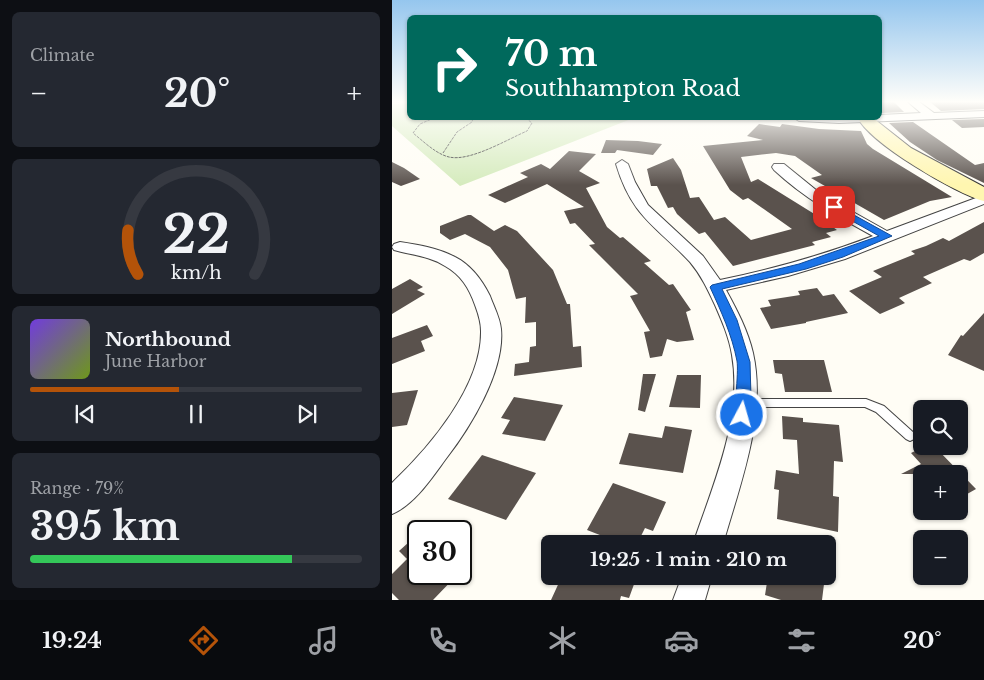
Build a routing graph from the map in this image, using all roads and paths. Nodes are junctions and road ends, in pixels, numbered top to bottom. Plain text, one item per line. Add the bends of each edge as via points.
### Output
1 (417, 129) edge
2 (462, 129) edge
3 (528, 129) edge
4 (878, 129) edge
5 (443, 153) junction
6 (622, 164) dead end
7 (779, 167) dead end
8 (984, 197) edge
9 (887, 236) junction
10 (400, 247) dead end
11 (716, 287) junction
12 (743, 403) junction
13 (910, 436) dead end
14 (392, 501) edge
15 (711, 535) edge
16 (694, 585) edge
17 (688, 600) edge

1 - 5 path via 414,133
2 - 5 path
3 - 5 path via 475,154 449,157
4 - 8 street via 909,154
6 - 11 street via 628,185 639,205 689,252
7 - 9 street via 794,182
8 - 9 street
9 - 11 street via 839,255
10 - 14 street via 443,256 464,272 480,293 491,334 485,368 462,417
11 - 12 street via 731,320 744,362
12 - 13 lane via 866,402 880,409
12 - 15 street via 726,487
16 - 17 street

